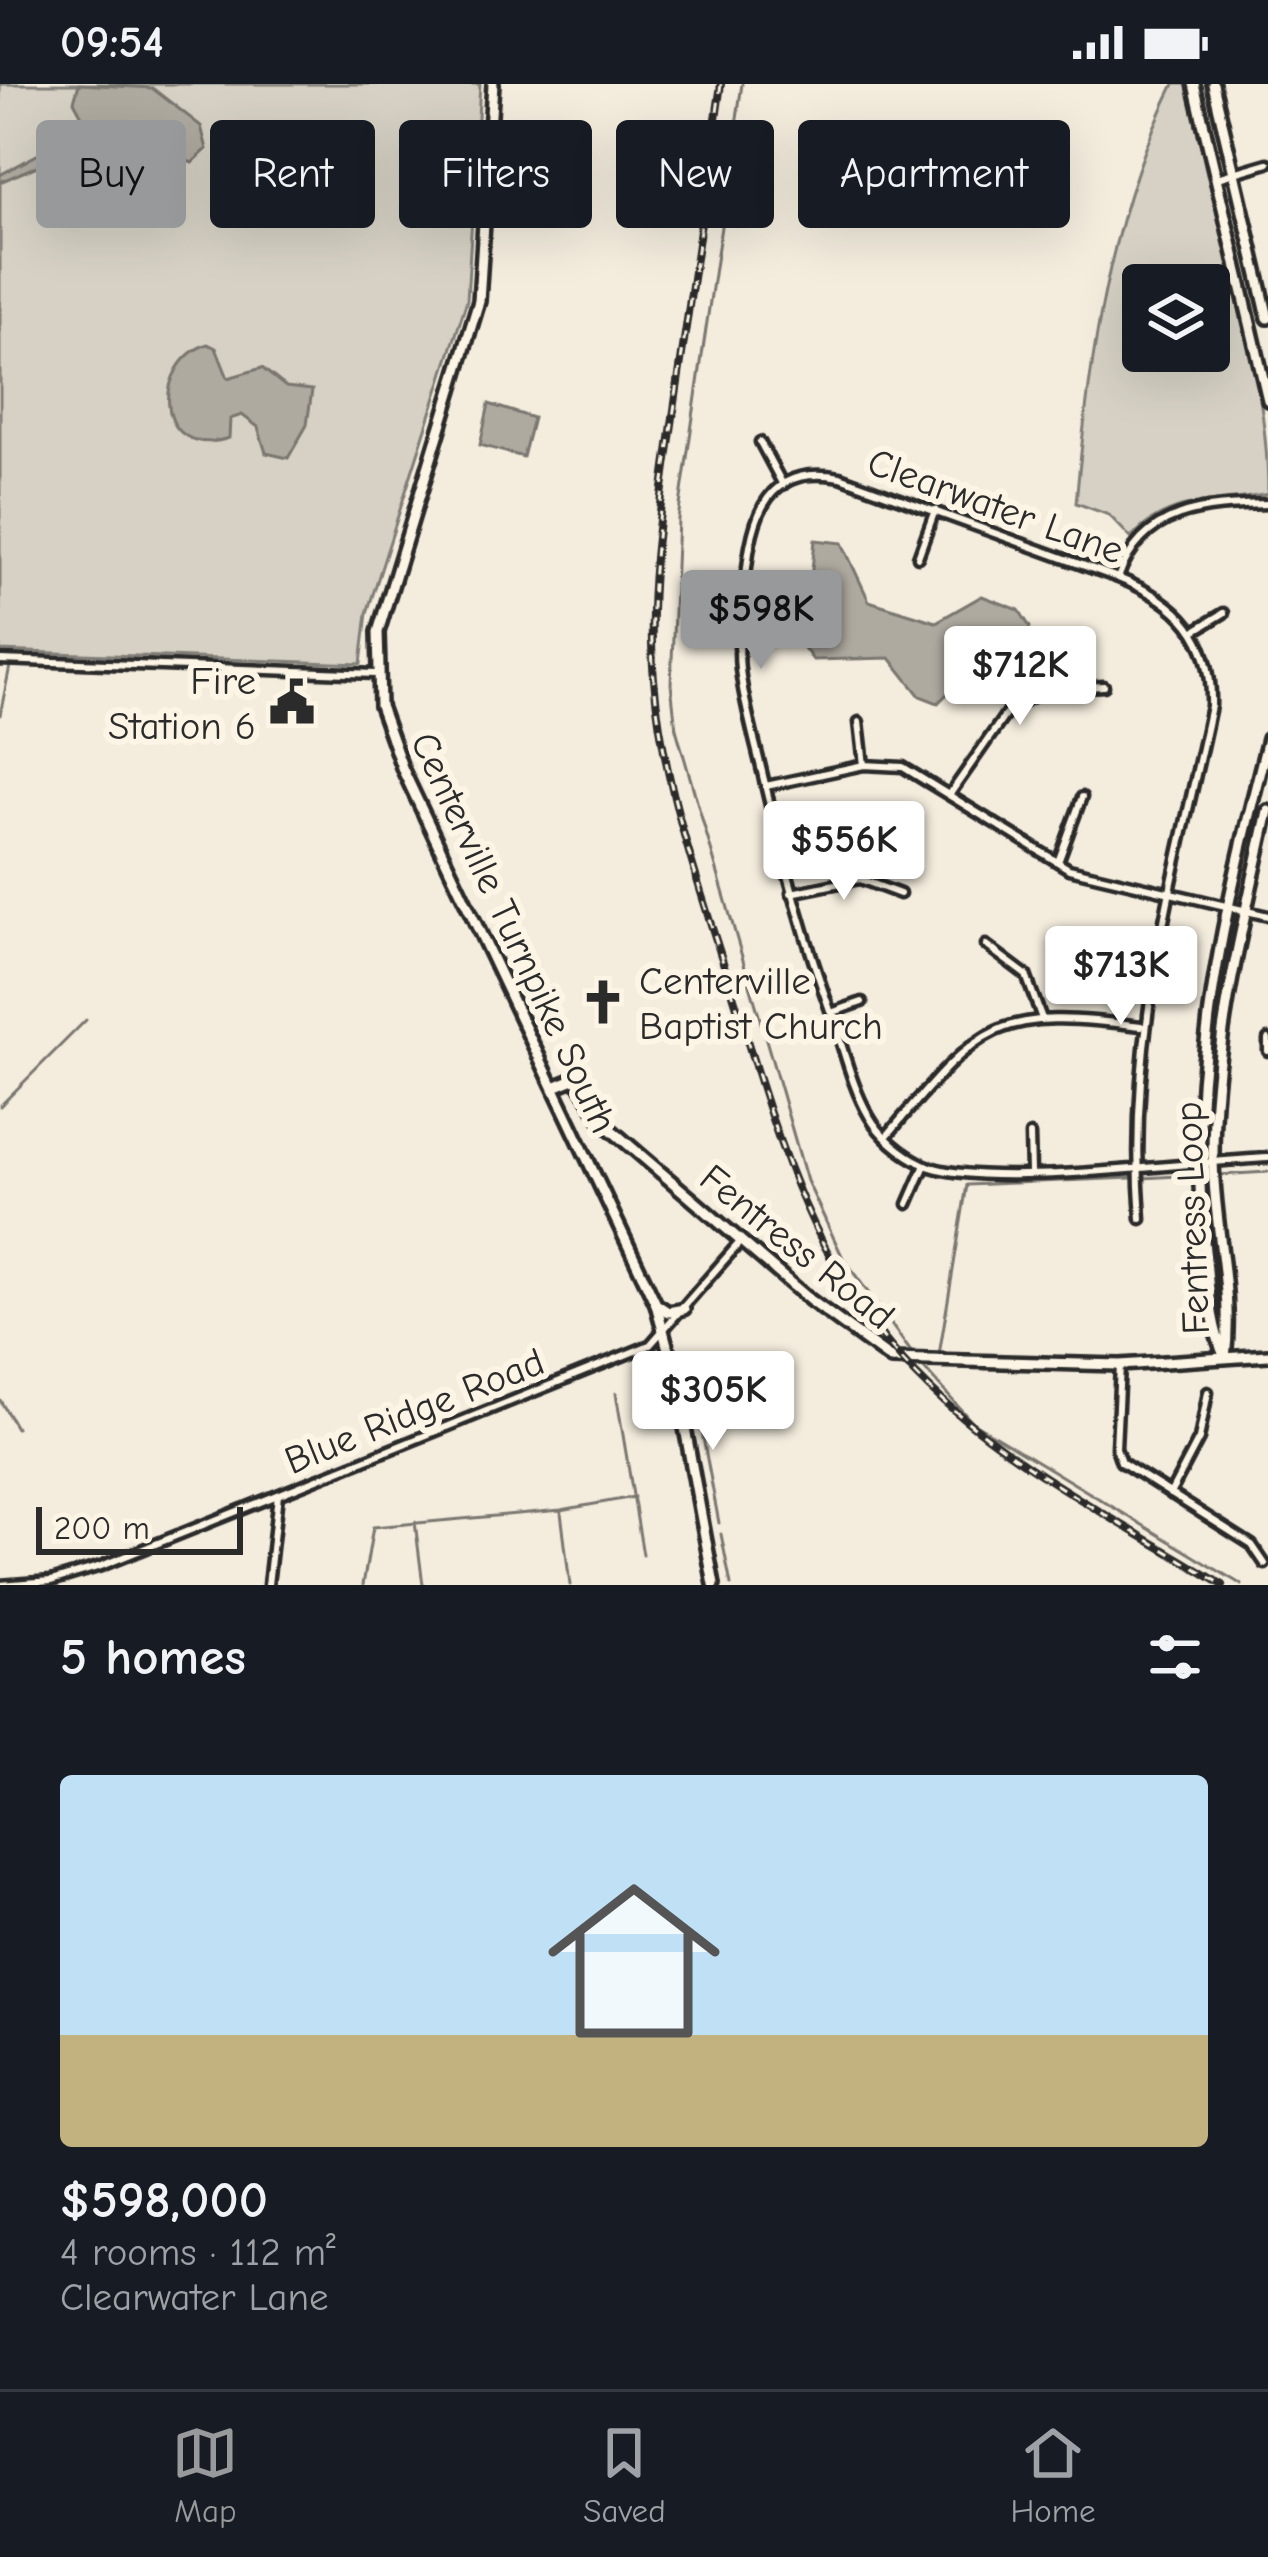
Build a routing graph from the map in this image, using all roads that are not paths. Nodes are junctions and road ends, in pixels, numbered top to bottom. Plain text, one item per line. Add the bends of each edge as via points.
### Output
1 (493, 84) edge
2 (1194, 84) edge
3 (1213, 84) edge
4 (1268, 164) edge
5 (1233, 174) junction
6 (1217, 178) junction
7 (1268, 317) edge
8 (1268, 400) edge
9 (760, 442) dead end
10 (783, 485) junction
11 (1268, 504) edge
12 (935, 511) junction
13 (918, 557) dead end
14 (1118, 578) junction
15 (1224, 613) dead end
16 (1196, 630) junction
17 (0, 660) edge
18 (376, 674) junction
19 (1104, 686) dead end
20 (859, 722) dead end
21 (1268, 739) edge
22 (864, 765) junction
23 (766, 786) junction
24 (950, 794) junction
25 (1082, 797) dead end
26 (1268, 811) edge
27 (1058, 862) junction
28 (791, 893) junction
29 (900, 894) dead end
30 (1170, 895) junction
31 (1229, 907) junction
32 (1246, 911) junction
33 (1268, 916) edge
34 (986, 945) dead end
35 (862, 1001) dead end
36 (831, 1012) junction
37 (1041, 1016) junction
38 (1142, 1026) junction
39 (1268, 1039) edge
40 (1268, 1051) edge
41 (554, 1088) junction
42 (1030, 1135) dead end
43 (886, 1137) junction
44 (1268, 1158) edge
45 (1213, 1160) junction
46 (1197, 1162) junction
47 (925, 1165) junction
48 (1136, 1166) junction
49 (1031, 1172) junction
50 (908, 1204) dead end
51 (1141, 1219) dead end
52 (740, 1242) junction
53 (656, 1304) junction
54 (684, 1309) junction
55 (665, 1332) junction
56 (1268, 1355) edge
57 (1225, 1358) junction
58 (1120, 1365) junction
59 (1208, 1393) dead end
60 (1170, 1494) junction
61 (278, 1495) junction
62 (1265, 1564) edge
63 (0, 1585) edge
64 (268, 1585) edge
65 (714, 1585) edge

1 - 18 street, Centerville Turnpike South via 479,301 388,593
2 - 6 street
3 - 5 street
4 - 5 street
5 - 6 street
5 - 7 street
6 - 8 street
9 - 10 street
10 - 12 street, Clearwater Lane via 826,475
10 - 23 street via 750,531 740,644
11 - 14 street via 1171,516 1134,546
12 - 13 street
12 - 14 street, Clearwater Lane
14 - 16 street, Clearwater Lane via 1162,598
15 - 16 street
16 - 30 street via 1210,706
17 - 18 street
18 - 41 street, Centerville Turnpike South via 394,748
19 - 24 street via 1049,689 1010,708
20 - 22 street
21 - 31 street, Fentress Loop
22 - 23 street
22 - 24 street via 903,767
23 - 28 street
24 - 27 street
25 - 27 street
26 - 32 street, Fentress Loop
27 - 30 street
28 - 29 street via 860,878
28 - 36 street
30 - 31 street
30 - 38 street
31 - 32 street
31 - 46 street, Fentress Loop via 1204,1025
32 - 33 street
32 - 45 street, Fentress Loop via 1219,1053
34 - 37 street via 1026,975
35 - 36 street
36 - 43 street via 866,1111
37 - 38 street
37 - 43 street via 1001,1027 959,1054
38 - 48 street
39 - 40 street
41 - 52 street, Fentress Road via 576,1078 602,1122
41 - 53 street, Centerville Turnpike South
42 - 49 street
43 - 47 street
44 - 45 street
45 - 46 street
45 - 57 street, Fentress Loop via 1230,1326
46 - 48 street
46 - 57 street, Fentress Loop via 1215,1334
47 - 49 street via 970,1175
47 - 50 street
48 - 49 street
48 - 51 street
52 - 54 street, Blue Ridge Road
52 - 58 street, Fentress Road via 895,1360
53 - 54 street
53 - 55 street, Centerville Turnpike South
54 - 55 street, Blue Ridge Road
55 - 61 street, Blue Ridge Road via 650,1345
55 - 65 street, Centerville Turnpike South
56 - 57 street, Fentress Road
57 - 58 street, Fentress Road
58 - 60 street via 1118,1455
59 - 60 street via 1199,1439
60 - 62 street via 1252,1545
61 - 63 street, Blue Ridge Road via 72,1576
61 - 64 street

